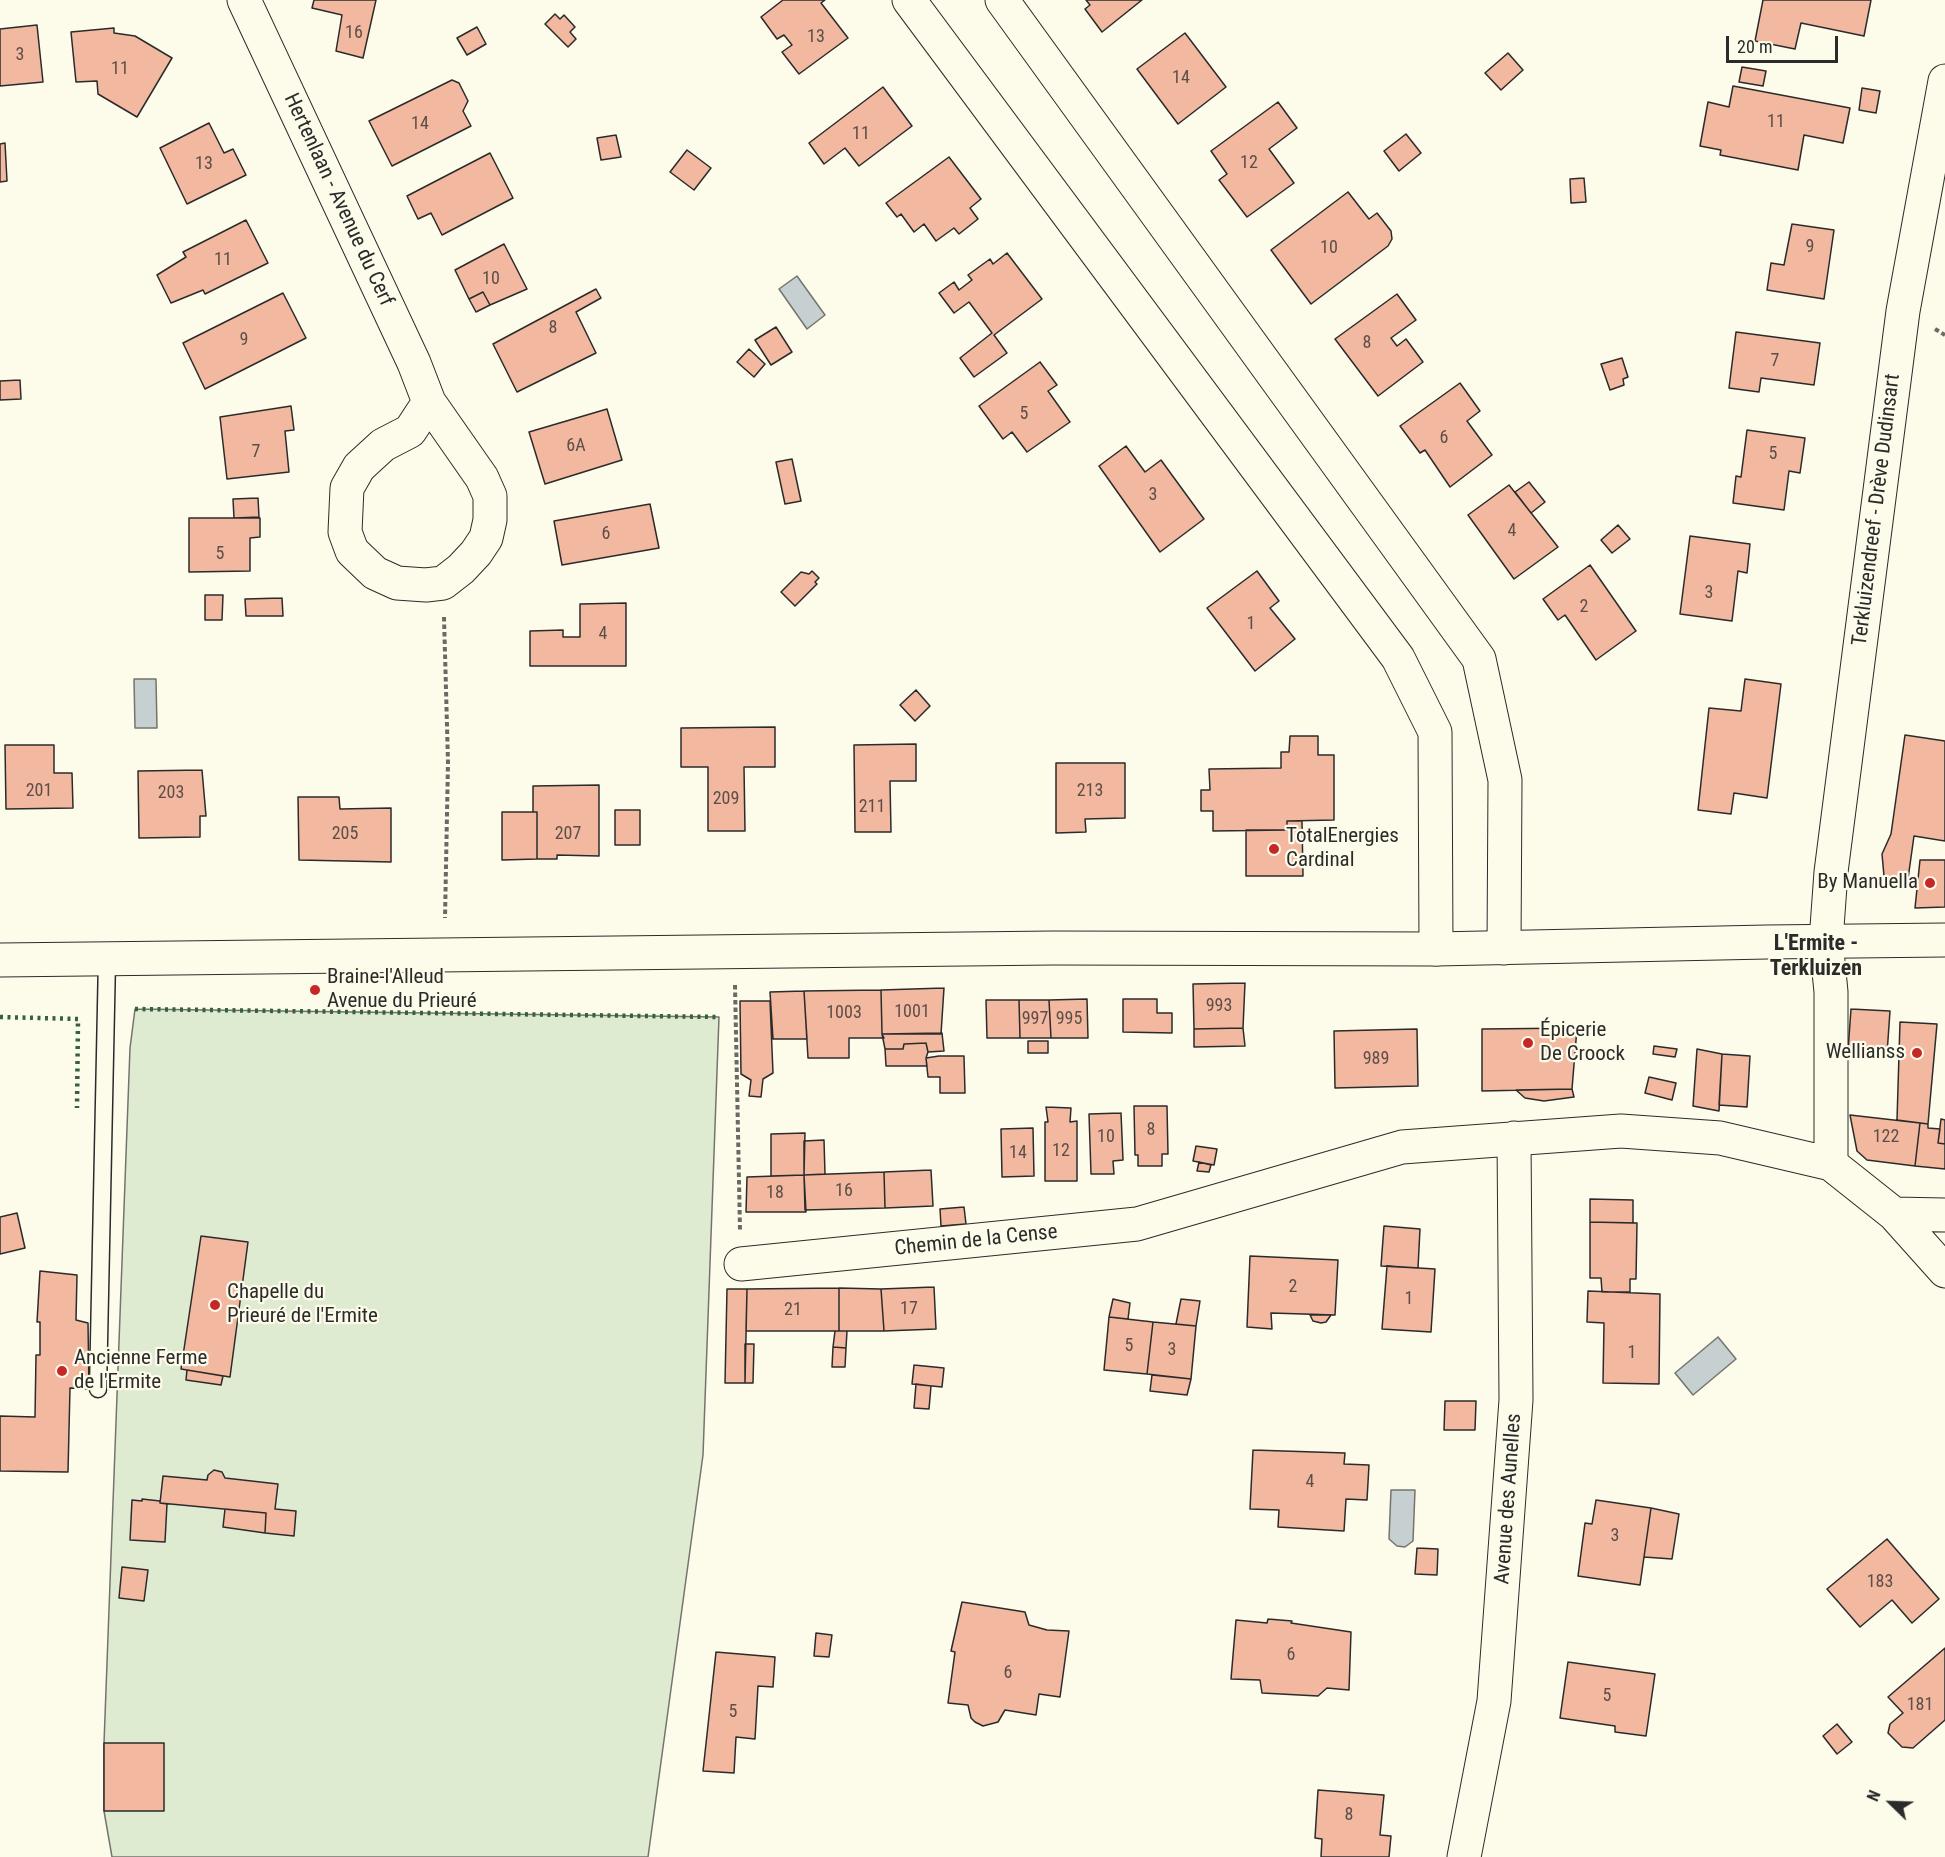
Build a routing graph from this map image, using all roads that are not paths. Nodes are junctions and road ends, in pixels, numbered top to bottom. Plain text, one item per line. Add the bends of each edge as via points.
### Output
1 (244, 0) edge
2 (909, 0) edge
3 (1002, 0) edge
4 (1945, 81) edge
5 (429, 402) junction
6 (1945, 940) edge
7 (1826, 941) junction
8 (1504, 948) junction
9 (1436, 949) junction
10 (107, 959) junction
11 (0, 960) edge
12 (1514, 1138) junction
13 (1831, 1164) junction
14 (1894, 1214) junction
15 (1945, 1215) edge
16 (741, 1264) road end
17 (1945, 1271) edge
18 (98, 1389) dead end
19 (1464, 1857) edge

1 - 5 street, Hertenlaan - Avenue du Cerf
2 - 9 street via 1398,658 1435,732
3 - 8 street via 1479,659 1505,780
4 - 7 street, Terkluizendreef - Drève Dudinsart via 1903,311 1831,872
5 - 5 street, Hertenlaan - Avenue du Cerf via 410,431 383,445 359,467 347,488 345,532 352,551 375,573 398,583 443,583 476,553 486,538 490,520 489,496 482,478
6 - 7 street
7 - 8 street
7 - 13 street, Terkluizendreef - Drève Dudinsart via 1831,992
8 - 9 street
9 - 10 street via 1053,948
10 - 11 street
10 - 18 lane
12 - 13 street, Chemin de la Cense via 1621,1131 1720,1138
12 - 16 street, Chemin de la Cense via 1402,1147 1137,1224
12 - 19 street, Avenue des Aunelles via 1516,1411 1494,1701
13 - 14 street
14 - 15 street
14 - 17 street

